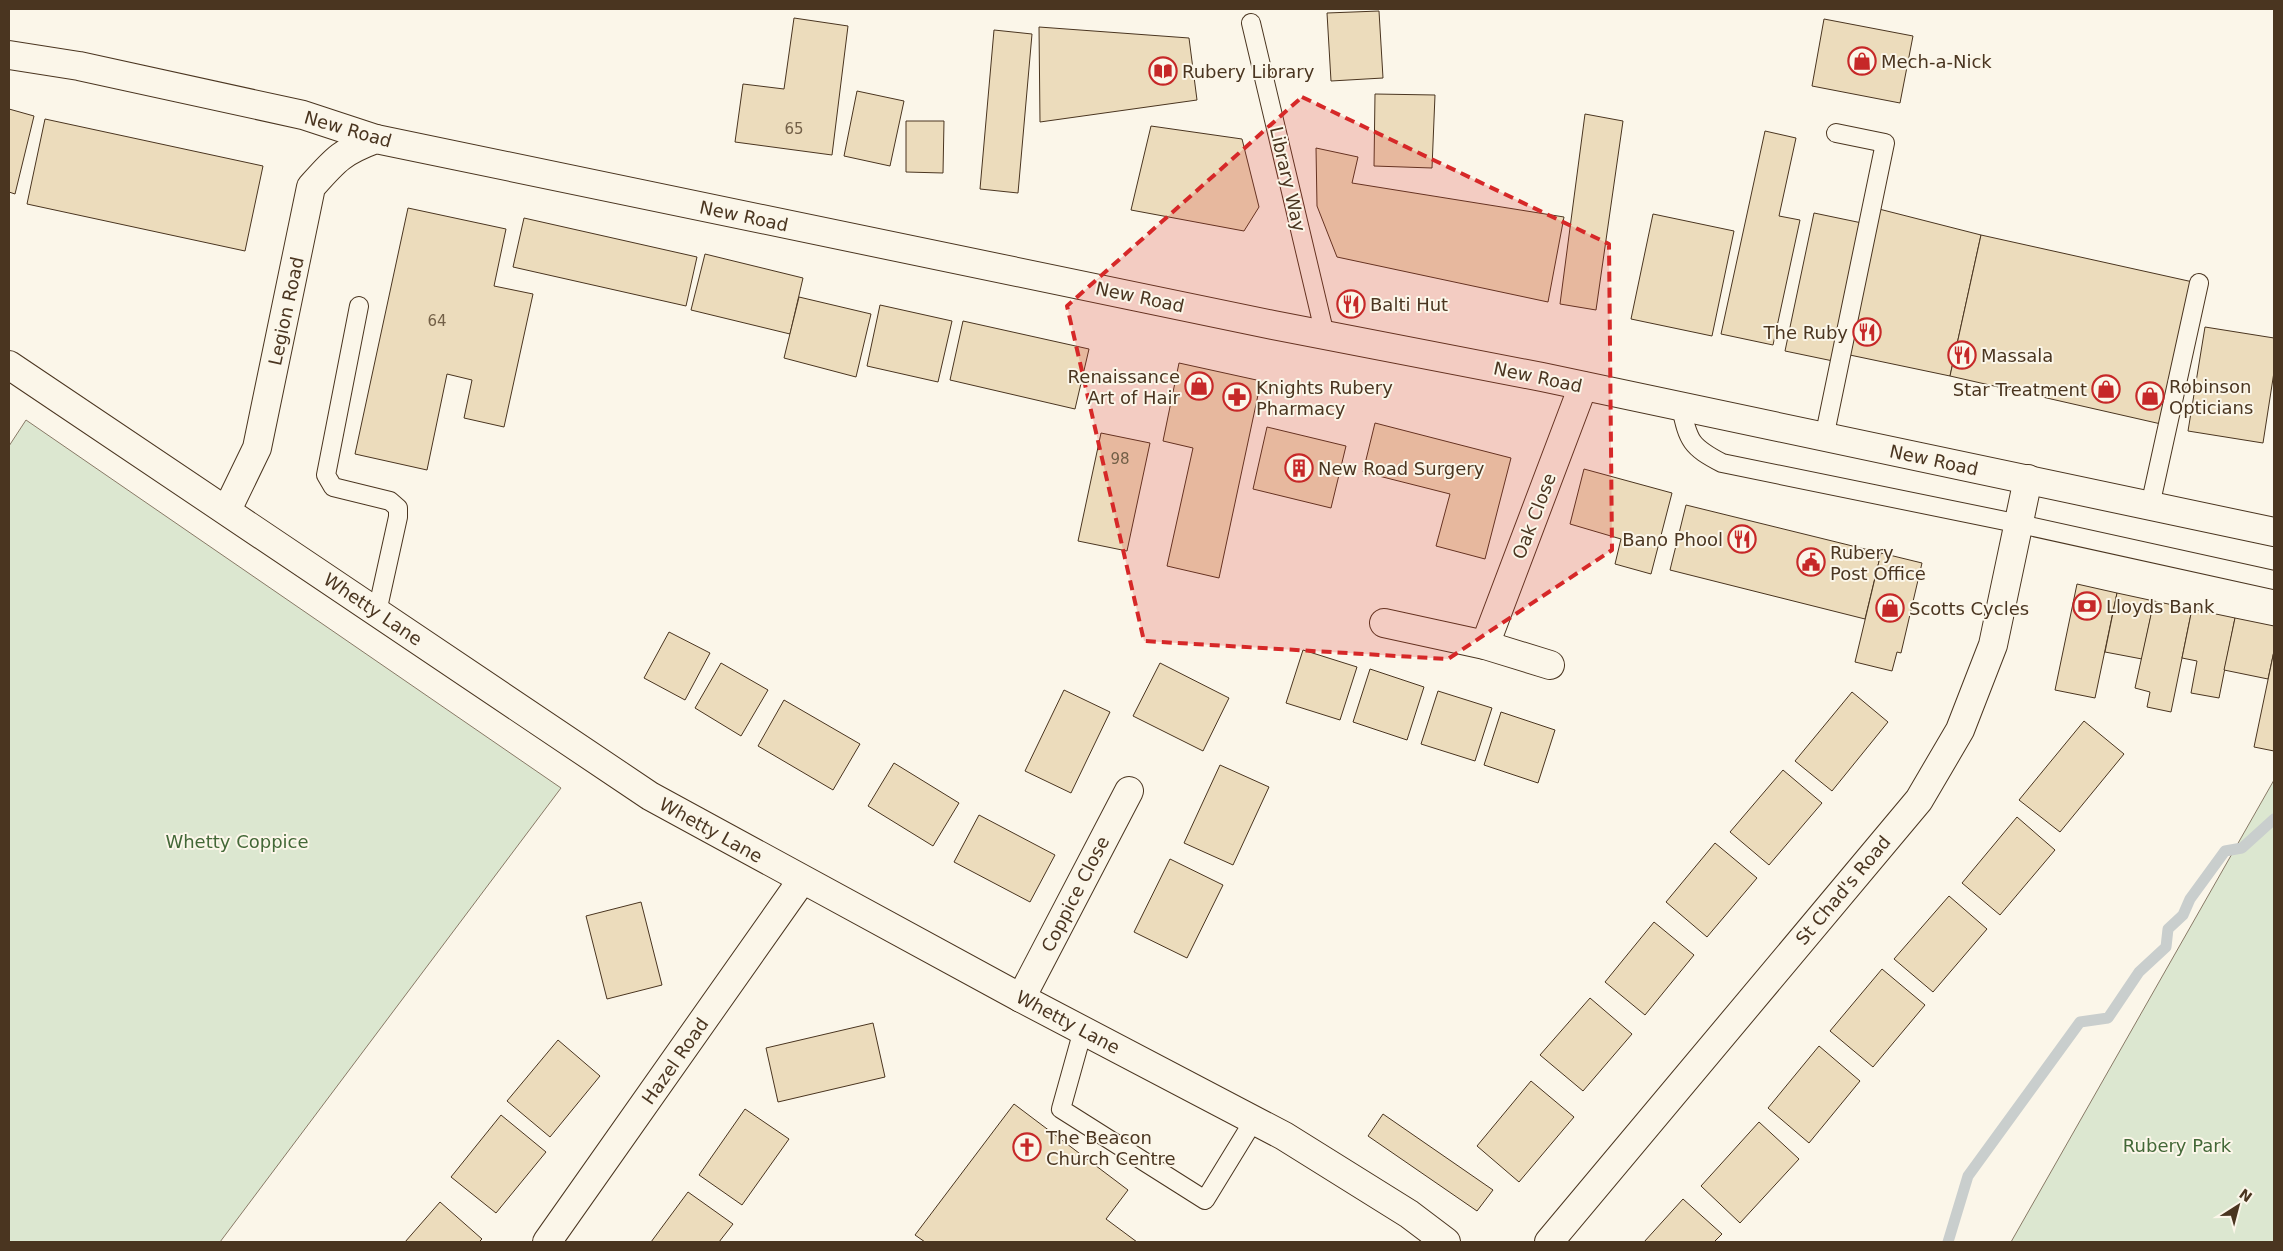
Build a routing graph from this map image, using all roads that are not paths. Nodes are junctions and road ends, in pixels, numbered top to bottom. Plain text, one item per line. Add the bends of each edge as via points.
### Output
1 (1251, 23) dead end
2 (9, 55) edge
3 (1836, 133) dead end
4 (376, 139) junction
5 (2199, 284) dead end
6 (358, 306) dead end
7 (1325, 335) junction
8 (9, 365) edge
9 (1583, 386) junction
10 (1681, 407) junction
11 (1824, 438) junction
12 (2028, 479) junction
13 (2150, 506) junction
14 (227, 510) junction
15 (2020, 524) junction
16 (2274, 532) edge
17 (2274, 580) edge
18 (377, 612) junction
19 (1384, 624) dead end
20 (1485, 645) junction
21 (1550, 665) dead end
22 (1129, 790) dead end
23 (802, 880) junction
24 (1021, 998) junction
25 (1083, 1030) junction
26 (1254, 1120) junction
27 (547, 1242) edge
28 (1446, 1242) edge
29 (1549, 1242) edge

1 - 7 lane, Library Way
2 - 4 street, New Road via 79,66 303,115
3 - 11 lane via 1885,143
4 - 7 street, New Road
4 - 14 street, Legion Road via 349,149 312,187 257,448
5 - 13 lane
6 - 18 lane via 326,474 334,487 390,500 398,508
7 - 9 street, New Road
8 - 14 street, Whetty Lane
9 - 10 street, New Road
9 - 20 street, Oak Close
10 - 11 street, New Road
10 - 15 lane via 1686,432 1699,451 1722,463
11 - 12 street, New Road
12 - 13 street, New Road
12 - 15 street, St Chad's Road
13 - 16 street, New Road
14 - 18 street, Whetty Lane
15 - 17 lane
15 - 29 street, St Chad's Road via 1992,645 1960,730 1919,800
18 - 23 street, Whetty Lane via 650,796
19 - 20 street
20 - 21 street
22 - 24 street, Coppice Close
23 - 24 street, Whetty Lane
23 - 27 street, Hazel Road
24 - 25 street, Whetty Lane
25 - 26 street, Whetty Lane
25 - 26 lane via 1061,1110 1205,1200
26 - 28 street, Whetty Lane via 1409,1214

